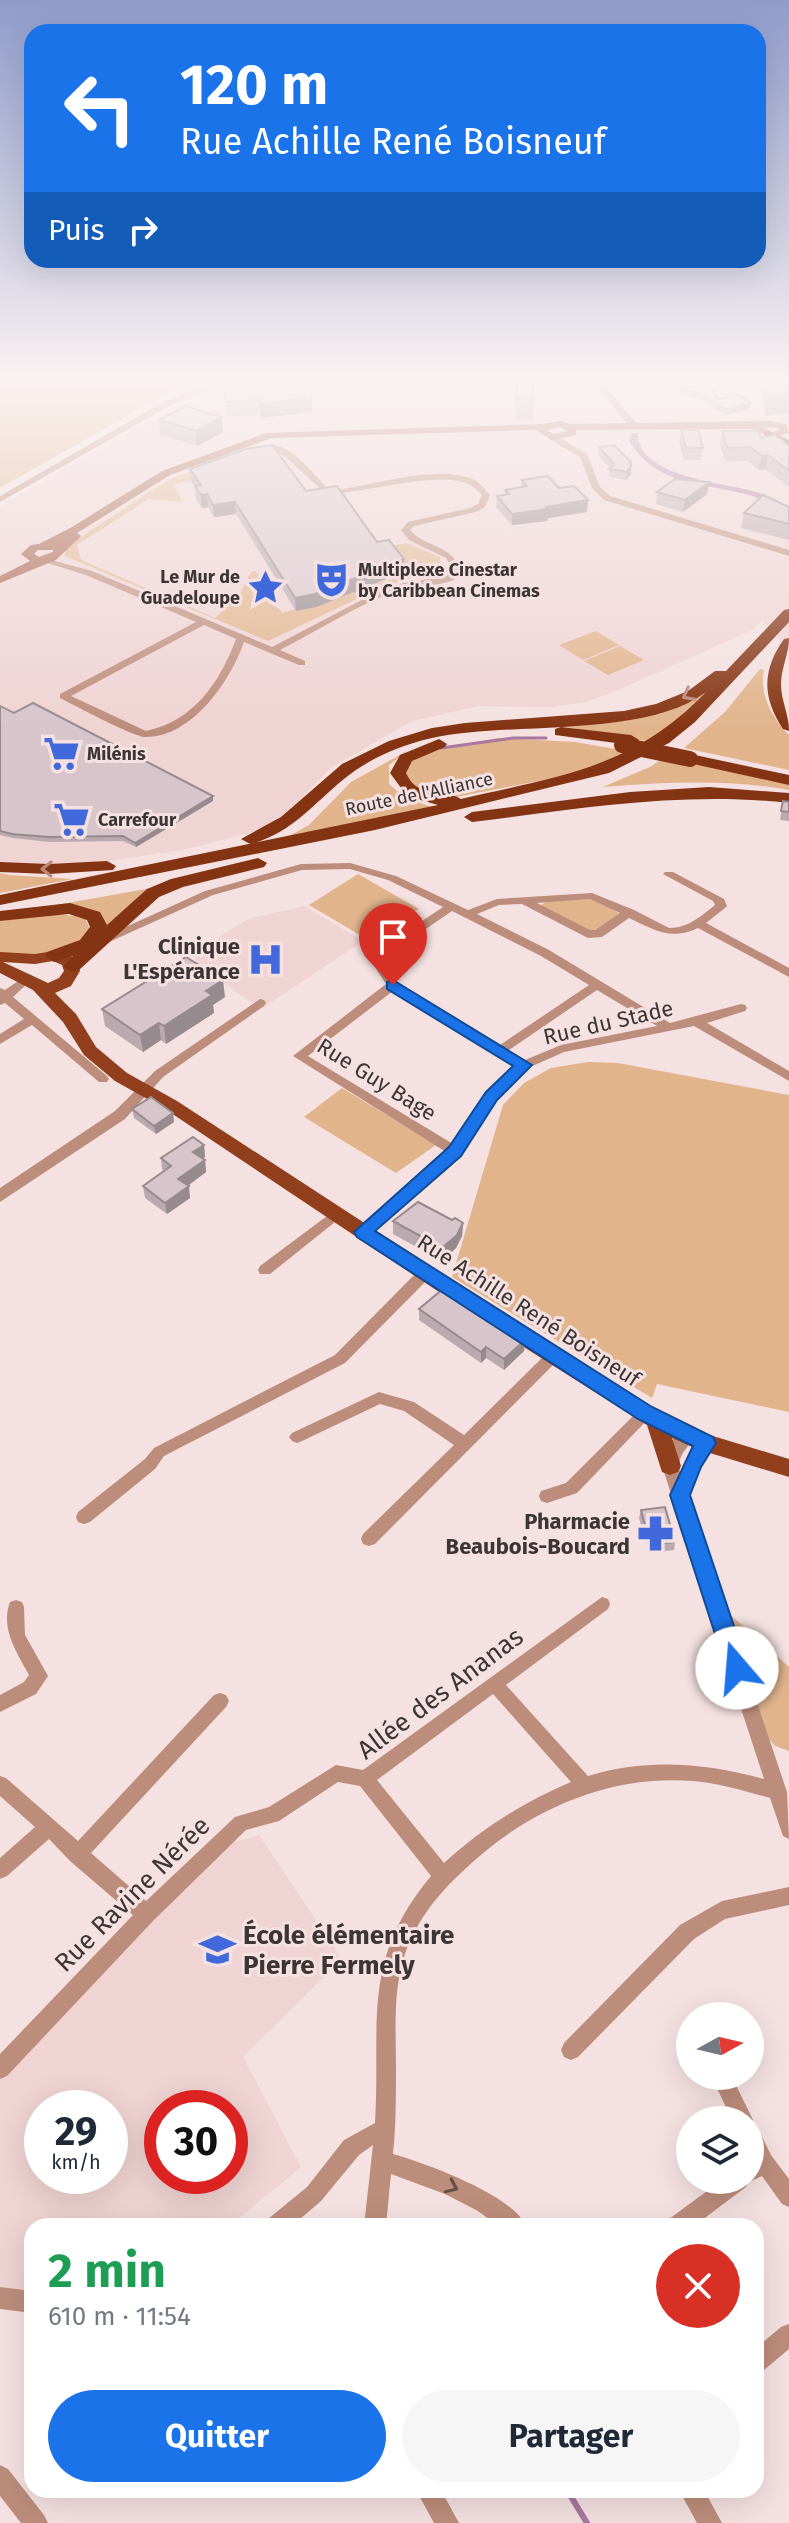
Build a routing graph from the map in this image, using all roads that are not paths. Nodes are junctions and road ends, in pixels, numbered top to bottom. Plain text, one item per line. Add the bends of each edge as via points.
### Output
1 (131, 494) edge
2 (142, 494) edge
3 (485, 494) edge
4 (602, 494) edge
5 (44, 545) junction
6 (789, 553) edge
7 (28, 556) junction
8 (51, 556) junction
9 (0, 572) edge
10 (0, 580) edge
11 (789, 611) edge
12 (204, 621) junction
13 (789, 632) edge
14 (241, 638) junction
15 (789, 642) edge
16 (272, 651) junction
17 (302, 663) dead end
18 (509, 723) junction
19 (789, 726) edge
20 (626, 742) junction
21 (694, 756) junction
22 (789, 772) edge
23 (789, 780) edge
24 (789, 796) edge
25 (494, 798) junction
26 (534, 802) junction
27 (472, 817) junction
28 (205, 859) junction
29 (258, 863) junction
30 (0, 867) edge
31 (669, 874) dead end
32 (0, 900) edge
33 (523, 900) junction
34 (452, 906) junction
35 (630, 912) junction
36 (0, 913) edge
37 (468, 914) junction
38 (697, 923) junction
39 (103, 941) junction
40 (0, 957) edge
41 (44, 957) junction
42 (0, 967) edge
43 (788, 972) edge
44 (70, 973) junction
45 (598, 984) junction
46 (393, 985) junction
47 (18, 989) edge
48 (260, 1003) dead end
49 (741, 1008) dead end
50 (70, 1018) junction
51 (33, 1019) junction
52 (696, 1022) junction
53 (669, 1028) junction
54 (0, 1040) edge
55 (500, 1051) junction
56 (524, 1065) junction
57 (789, 1077) edge
58 (103, 1079) dead end
59 (143, 1091) junction
60 (455, 1151) junction
61 (0, 1196) edge
62 (335, 1215) junction
63 (363, 1232) junction
64 (265, 1270) dead end
65 (426, 1272) junction
66 (554, 1355) junction
67 (650, 1416) junction
68 (297, 1437) dead end
69 (696, 1440) junction
70 (465, 1444) junction
71 (670, 1466) junction
72 (789, 1468) edge
73 (680, 1495) junction
74 (547, 1496) dead end
75 (84, 1517) dead end
76 (369, 1539) dead end
77 (602, 1604) dead end
78 (16, 1607) dead end
79 (495, 1684) junction
80 (220, 1701) dead end
81 (0, 1704) edge
82 (365, 1779) junction
83 (0, 1784) edge
84 (585, 1785) junction
85 (784, 1788) edge
86 (47, 1829) junction
87 (789, 1830) edge
88 (77, 1855) junction
89 (0, 1870) edge
90 (442, 1875) junction
91 (789, 1896) edge
92 (146, 1914) junction
93 (571, 2050) dead end
94 (0, 2069) edge
95 (386, 2130) junction
96 (383, 2161) junction
97 (764, 2174) edge
98 (720, 2194) edge
99 (789, 2197) edge
100 (285, 2218) edge
101 (376, 2218) edge
102 (504, 2218) edge
103 (687, 2218) edge
104 (0, 2298) edge
105 (24, 2301) edge
106 (789, 2335) edge
107 (764, 2355) edge
108 (0, 2477) edge
109 (433, 2498) edge
110 (696, 2498) edge
111 (36, 2523) edge
112 (447, 2523) edge
113 (710, 2523) edge

1 - 5 main road
2 - 8 main road
3 - 16 street via 478,507 405,530 450,556 451,578 382,593
4 - 6 street
5 - 7 main road via 29,550
5 - 8 main road
7 - 8 main road
7 - 9 main road
8 - 10 main road
8 - 12 street
11 -> 18 highway via 739,652 717,678 673,703 596,719
11 - 25 highway, Route de l'Alliance via 711,699 663,740 603,770
12 - 14 street
12 - 14 street via 63,696 153,733 199,709 213,694 228,673
13 - 26 highway, Route de l'Alliance via 680,745 612,778
14 - 16 street
15 - 19 highway via 777,659 772,680 775,700
16 - 17 street
18 - 20 highway via 573,729
18 -> 30 highway via 431,733 374,753 339,774 293,819 260,836 109,866
20 - 21 highway, bridge
20 - 25 highway via 486,735 417,752 398,767 404,787 419,796 445,801
20 - 28 highway via 507,729 428,740 368,766 298,829
21 - 22 highway
21 - 23 highway
24 - 26 highway via 752,788 669,786
24 - 27 highway via 673,791
25 - 28 highway, Route de l'Alliance
26 - 27 highway, Route de l'Alliance
27 - 29 highway, Route de l'Alliance
28 - 32 highway, Route de l'Alliance
29 - 36 highway, Route de l'Alliance
29 - 39 highway via 153,893
31 - 38 street via 721,902
33 - 35 street via 592,896
33 - 35 street via 588,934 598,934
33 - 37 street via 497,902
34 - 37 street
34 - 39 street via 369,870 316,865 209,893
34 - 46 street via 375,958
35 - 38 street via 672,931 687,931
36 - 41 highway via 70,908 94,916 99,927 91,940
37 - 45 street
38 - 43 street
39 - 44 highway
40 - 41 main road
41 - 44 main road via 65,959
41 - 47 main road via 22,969
42 - 47 main road
44 - 47 main road via 56,986
44 - 50 main road, Rue Achille René Boisneuf
45 - 53 street
45 - 55 street
46 - 55 street
46 - 60 street, Rue Guy Bage via 299,1056
47 - 50 main road, Rue Achille René Boisneuf
47 - 51 street
48 - 59 street
49 - 52 street, Rue du Stade
50 - 59 main road, Rue Achille René Boisneuf via 90,1051
51 - 54 street
51 - 58 street
52 - 53 street, Rue du Stade
52 - 57 street
53 - 56 street, Rue du Stade via 561,1049
55 - 56 street
56 - 60 street, Rue du Stade via 491,1096
59 - 61 street via 120,1115
59 - 62 main road, Rue Achille René Boisneuf
60 - 63 street, Rue du Stade
62 - 63 main road, Rue Achille René Boisneuf
62 - 64 street
63 - 65 main road, Rue Achille René Boisneuf
65 - 66 main road, Rue Achille René Boisneuf
65 - 75 street via 340,1359 159,1452
66 - 67 main road, Rue Achille René Boisneuf
66 - 70 street
67 - 69 main road, Rue Achille René Boisneuf
67 - 71 main road
67 - 74 street via 571,1488
68 - 70 street via 379,1398 409,1406
69 - 71 street via 673,1451
69 - 72 main road, Rue Achille René Boisneuf
69 - 73 street
70 - 76 street
71 - 73 street
73 - 85 street
77 - 79 street, Allée des Ananas
78 - 81 street via 17,1636 39,1676 30,1688
79 - 82 street, Allée des Ananas
79 - 84 street
80 - 88 street
82 - 90 street, Allée des Ananas
82 - 92 street, Rue Ravine Nérée via 336,1773 273,1815 241,1823
83 - 86 street
84 - 85 street via 687,1772
84 - 90 street via 501,1829
85 - 87 street
86 - 88 street
86 - 89 street
88 - 92 street
90 - 95 street via 393,1959 386,2024
91 - 93 street via 722,1910 687,1932
92 - 94 street, Rue Ravine Nérée
95 - 96 street
95 - 100 street via 356,2141 313,2196
96 - 101 street
96 -> 102 street via 476,2197
97 - 99 street
98 - 103 street
104 - 105 street
106 - 107 street
108 - 111 street
109 - 112 street
110 - 113 street

